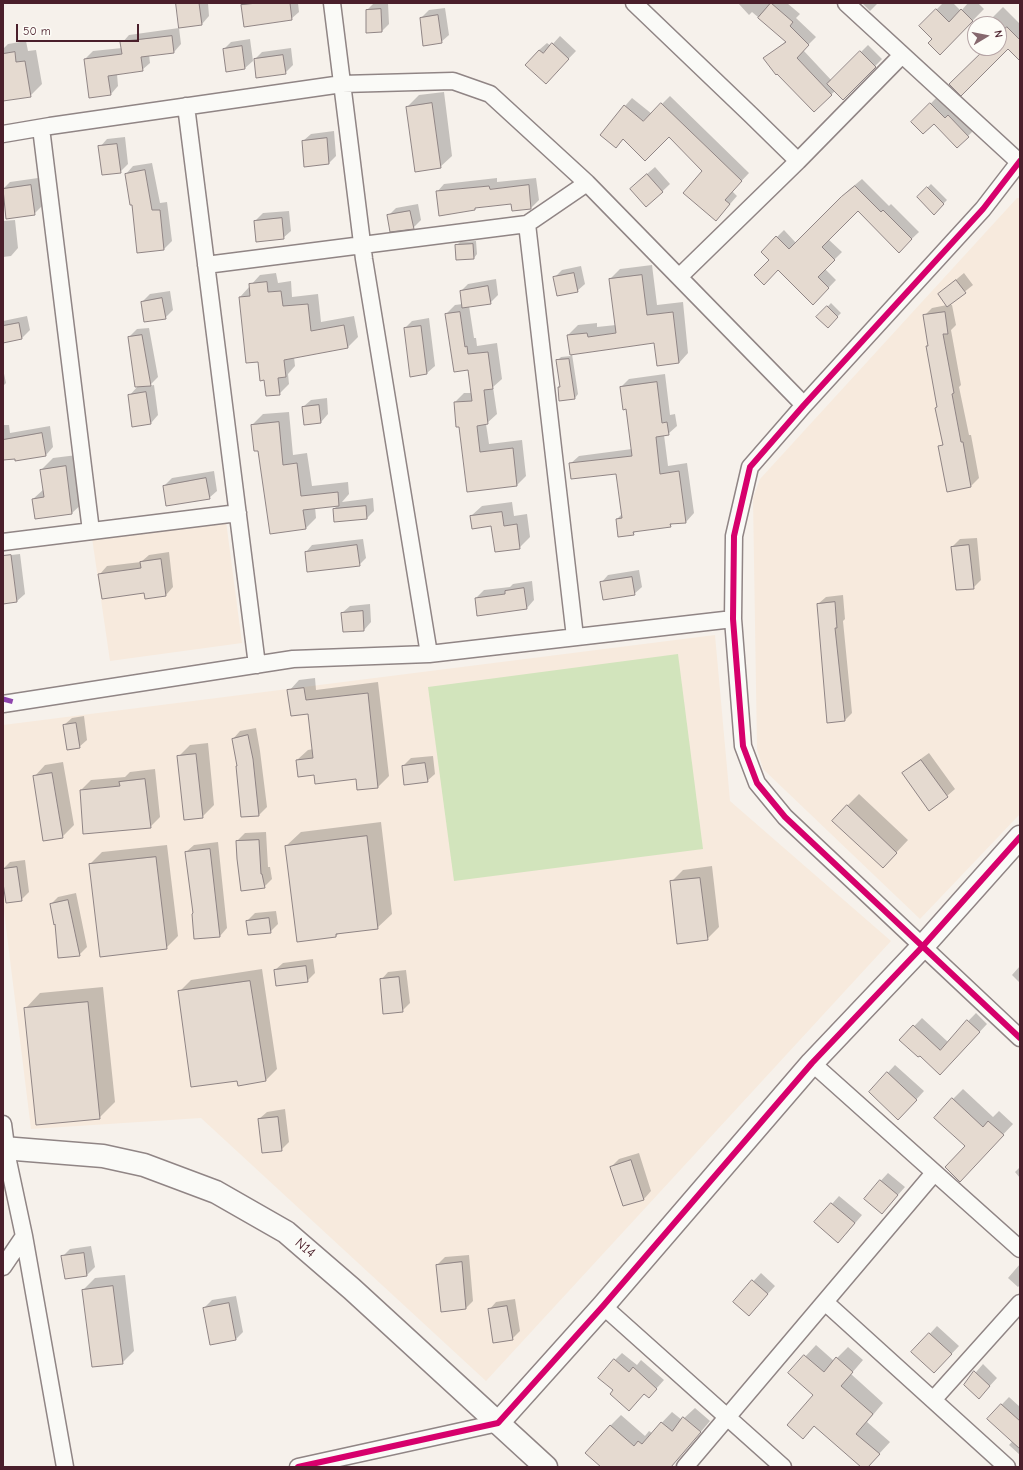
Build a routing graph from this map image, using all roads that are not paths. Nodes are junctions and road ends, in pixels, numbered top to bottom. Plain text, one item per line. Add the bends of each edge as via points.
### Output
1 (332, 3) edge
2 (634, 3) edge
3 (846, 3) edge
4 (902, 55) junction
5 (342, 84) junction
6 (186, 106) junction
7 (41, 128) junction
8 (3, 134) edge
9 (798, 161) junction
10 (1020, 162) edge
11 (588, 183) junction
12 (1020, 184) edge
13 (1000, 187) junction
14 (527, 224) junction
15 (362, 245) junction
16 (206, 265) junction
17 (679, 277) junction
18 (804, 405) junction
19 (238, 513) junction
20 (92, 531) junction
21 (3, 542) edge
22 (733, 619) junction
23 (576, 638) junction
24 (429, 654) junction
25 (257, 665) junction
26 (3, 704) edge
27 (1020, 836) edge
28 (923, 946) junction
29 (1020, 1038) edge
30 (812, 1063) junction
31 (3, 1124) edge
32 (5, 1156) edge
33 (934, 1173) junction
34 (24, 1236) junction
35 (1020, 1249) edge
36 (3, 1267) edge
37 (825, 1302) junction
38 (1020, 1303) edge
39 (603, 1306) junction
40 (933, 1400) junction
41 (727, 1417) junction
42 (498, 1423) junction
43 (65, 1467) edge
44 (298, 1467) edge
45 (546, 1467) edge
46 (685, 1467) edge
47 (783, 1467) edge
48 (1007, 1467) edge

1 - 5 street
2 - 9 street
3 - 4 street
4 - 9 street
4 - 10 street
5 - 6 street
5 - 11 street via 453,81 490,94
5 - 15 street
6 - 7 street
6 - 16 street
7 - 8 street
7 - 20 street
9 - 17 street
10 - 13 street
11 - 14 street
11 - 17 street
12 - 13 street
13 - 18 street via 983,209
14 - 15 street
14 - 23 street
15 - 16 street
15 - 24 street
16 - 19 street
17 - 18 street
18 - 22 street via 750,467 734,536
19 - 20 street
19 - 25 street
20 - 21 street
22 - 23 street
22 - 28 street via 743,746 757,783 785,817
23 - 24 street
24 - 25 street via 293,659
25 - 26 street
27 - 28 street
28 - 29 street
28 - 30 street
30 - 33 street
30 - 39 street
31 - 32 street
32 - 34 street
32 - 42 street, N14 via 103,1156 144,1165 216,1192 286,1232
33 - 35 street
33 - 37 street
34 - 36 street
34 - 43 street
37 - 40 street
37 - 41 street
38 - 40 street
39 - 41 street
39 - 42 street
40 - 48 street
41 - 46 street
41 - 47 street
42 - 44 street
42 - 45 street, N14

